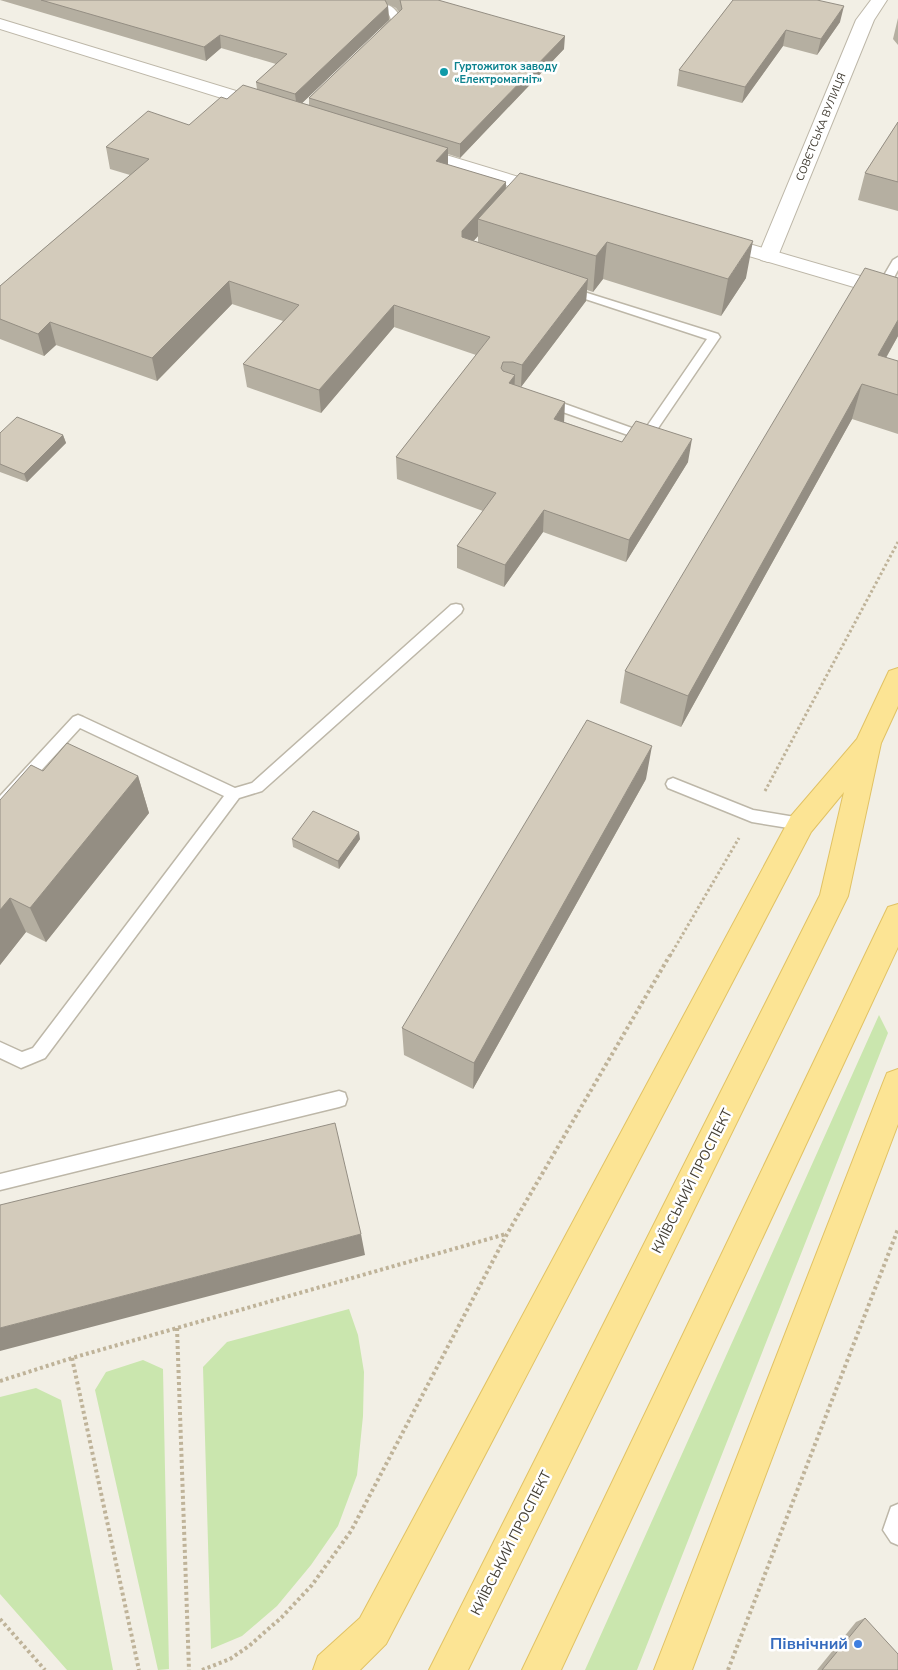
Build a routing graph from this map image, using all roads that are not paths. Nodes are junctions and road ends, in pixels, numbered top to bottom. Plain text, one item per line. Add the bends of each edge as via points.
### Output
1 (359, 0) edge
2 (879, 0) edge
3 (0, 24) edge
4 (375, 41) edge
5 (279, 110) edge
6 (400, 147) edge
7 (563, 196) edge
8 (694, 234) edge
9 (768, 256) junction
10 (898, 260) edge
11 (553, 285) edge
12 (890, 291) edge
13 (536, 398) edge
14 (456, 609) dead end
15 (898, 678) edge
16 (868, 743) junction
17 (673, 784) dead end
18 (234, 794) junction
19 (0, 806) edge
20 (801, 824) junction
21 (898, 916) edge
22 (2, 1054) edge
23 (898, 1083) edge
24 (339, 1099) dead end
25 (891, 1116) edge
26 (0, 1182) edge
27 (898, 1514) edge
28 (898, 1535) edge
29 (332, 1670) edge
30 (448, 1670) edge
31 (541, 1670) edge
32 (674, 1670) edge

1 - 4 lane via 389,8 396,16 396,20
2 - 9 street, СОВЄТСЬКА ВУЛИЦЯ via 865,20
3 - 5 street
6 - 7 street via 525,192
8 - 9 street
9 - 12 street
10 - 12 lane
11 - 13 lane via 714,337 646,437
14 - 18 lane via 257,788
15 - 16 main road, КИЇВСЬКИЙ ПРОСПЕКТ
16 - 20 main road
16 - 30 main road, КИЇВСЬКИЙ ПРОСПЕКТ via 834,896
17 - 20 lane via 752,816
18 - 19 lane via 78,721
18 - 22 lane via 39,1053 20,1060
20 - 29 main road via 373,1631
21 - 31 main road
23 - 25 main road
24 - 26 lane
25 - 32 main road
27 - 28 lane via 893,1530

